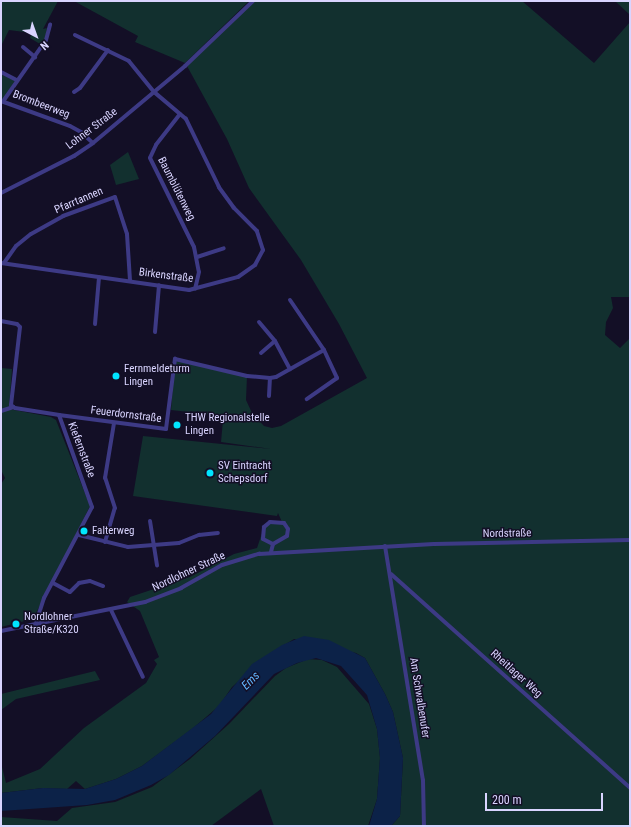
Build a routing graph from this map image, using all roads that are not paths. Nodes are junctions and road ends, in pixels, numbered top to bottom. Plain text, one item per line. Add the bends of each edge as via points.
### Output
1 (252, 1) edge
2 (50, 25) dead end
3 (76, 35) dead end
4 (23, 47) dead end
5 (108, 50) junction
6 (35, 57) junction
7 (1, 72) edge
8 (17, 80) junction
9 (74, 92) dead end
10 (154, 92) junction
11 (3, 101) edge
12 (180, 114) junction
13 (92, 143) junction
14 (1, 193) edge
15 (224, 248) dead end
16 (197, 257) junction
17 (2, 263) edge
18 (99, 277) junction
19 (130, 281) junction
20 (159, 285) junction
21 (196, 289) junction
22 (290, 300) dead end
23 (1, 322) edge
24 (259, 322) dead end
25 (95, 324) dead end
26 (155, 332) dead end
27 (275, 342) junction
28 (324, 350) junction
29 (261, 353) dead end
30 (290, 369) junction
31 (270, 378) junction
32 (268, 396) dead end
33 (306, 399) dead end
34 (13, 407) junction
35 (1, 412) edge
36 (59, 415) junction
37 (114, 423) junction
38 (150, 521) dead end
39 (218, 533) dead end
40 (79, 535) junction
41 (630, 540) edge
42 (105, 542) junction
43 (153, 544) junction
44 (273, 544) junction
45 (385, 546) junction
46 (363, 548) joint
47 (271, 552) junction
48 (157, 565) dead end
49 (391, 574) junction
50 (53, 583) junction
51 (103, 586) dead end
52 (111, 610) junction
53 (36, 622) junction
54 (1, 631) edge
55 (143, 677) dead end
56 (630, 788) edge
57 (424, 826) edge

1 - 10 street, Lohner Straße via 185,66
2 - 6 street via 46,40
3 - 5 street, Birkenstraße
4 - 6 street
5 - 9 street via 80,88
5 - 10 street, Birkenstraße via 129,61
6 - 8 street
7 - 8 street
8 - 11 street
10 - 12 street, Birkenstraße
10 - 13 street, Lohner Straße
11 - 13 street, Brombeerweg via 70,126
12 - 16 street, Baumblütenweg via 156,144 150,158 189,234
12 - 21 street, Birkenstraße via 191,126 225,197 257,231 262,243 260,258 247,272
13 - 14 street, Lohner Straße via 74,156
15 - 16 street
16 - 21 street, Baumblütenweg
17 - 18 street, Birkenstraße
17 - 19 street, Pfarrtannen via 16,246 31,234 63,216 115,197 127,234
18 - 19 street, Birkenstraße
18 - 25 street
19 - 20 street, Birkenstraße
20 - 21 street, Birkenstraße
20 - 26 street
22 - 28 street
23 - 34 street via 17,324 20,327 11,402
24 - 27 street
27 - 29 street
27 - 30 street
28 - 30 street, Feuerdornstraße
28 - 33 street via 337,378
30 - 31 street, Feuerdornstraße
31 - 32 street
31 - 37 street, Feuerdornstraße via 248,376 175,359 166,429
34 - 35 street
34 - 36 street, Kiefernstraße
36 - 37 street, Feuerdornstraße
36 - 40 street, Kiefernstraße via 92,507
37 - 42 street via 105,478 115,508
38 - 43 street
39 - 43 street via 199,535 179,543
40 - 42 street
40 - 50 street, Kiefernstraße
41 - 45 street, Nordstraße
42 - 43 street via 123,547
43 - 48 street
44 - 44 street via 287,536 288,529 284,523 270,522 264,527 263,539
44 - 47 street
45 - 46 street, Nordstraße
45 - 49 street, Am Schwalbenufer
46 - 47 street, Nordlohner Straße
47 - 52 street, Nordlohner Straße via 232,561 181,588 145,602
49 - 56 street, Rheitlager Weg
49 - 57 street, Am Schwalbenufer via 423,780
50 - 51 street via 70,592 79,583 90,581
50 - 53 street, Kiefernstraße via 38,611
52 - 53 street, Nordlohner Straße
52 - 55 street
53 - 54 street, Nordlohner Straße

